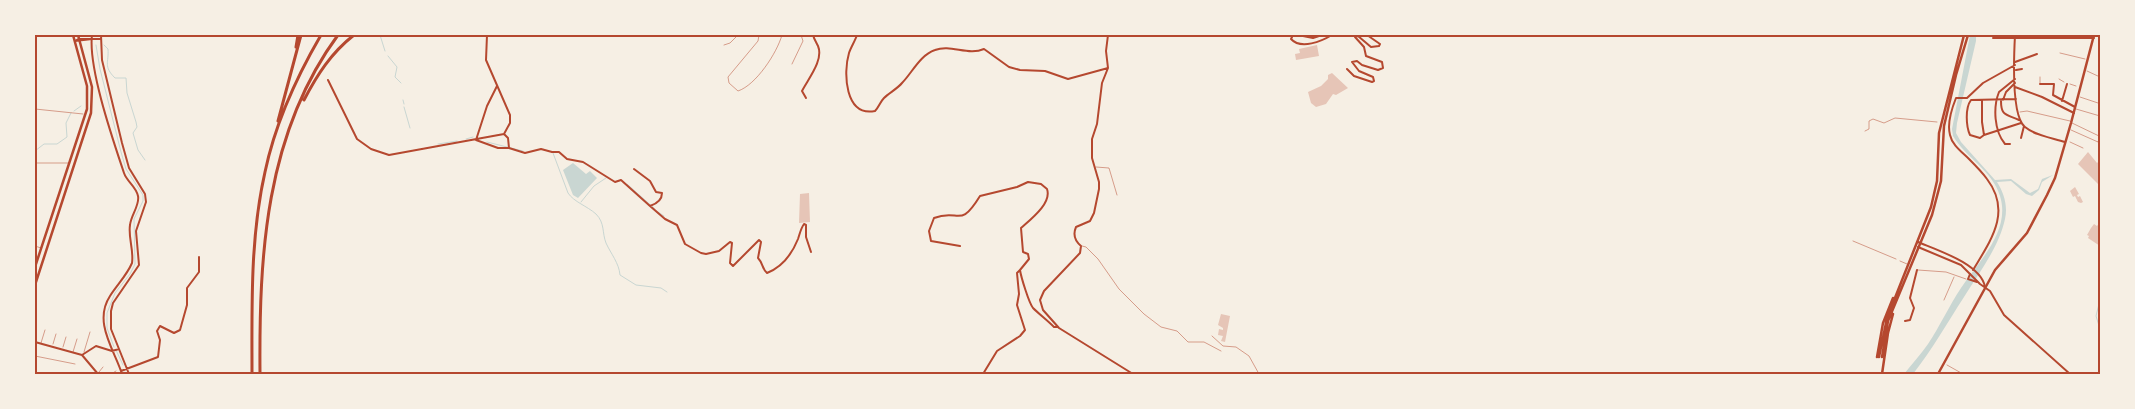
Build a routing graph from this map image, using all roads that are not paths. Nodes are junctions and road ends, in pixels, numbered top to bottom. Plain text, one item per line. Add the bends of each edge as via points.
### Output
1 (73, 35) edge
2 (92, 35) edge
3 (101, 35) edge
4 (299, 35) edge
5 (321, 35) edge
6 (338, 35) edge
7 (354, 35) edge
8 (487, 35) edge
9 (738, 35) edge
10 (759, 35) edge
11 (782, 35) edge
12 (801, 35) edge
13 (813, 35) edge
14 (857, 35) edge
15 (1108, 35) edge
16 (1293, 35) edge
17 (1298, 35) edge
18 (1322, 35) edge
19 (1332, 35) edge
20 (1367, 35) edge
21 (1964, 35) edge
22 (1968, 35) edge
23 (2081, 35) edge
24 (2014, 36) edge
25 (2094, 37) edge
26 (79, 38) edge
27 (1992, 38) dead end
28 (2077, 38) junction
29 (92, 39) junction
30 (100, 39) junction
31 (75, 41) junction
32 (724, 46) dead end
33 (2037, 54) dead end
34 (792, 64) dead end
35 (2015, 64) junction
36 (1108, 68) junction
37 (1347, 69) dead end
38 (2022, 69) dead end
39 (2016, 70) junction
40 (2086, 71) junction
41 (2040, 77) dead end
42 (2100, 77) edge
43 (328, 80) dead end
44 (2015, 81) junction
45 (2067, 84) dead end
46 (497, 86) junction
47 (2040, 86) joint
48 (2015, 87) junction
49 (2078, 97) junction
50 (806, 98) dead end
51 (1982, 99) junction
52 (2016, 99) junction
53 (1997, 101) junction
54 (2002, 101) junction
55 (2062, 101) junction
56 (2098, 103) dead end
57 (35, 109) edge
58 (2075, 110) junction
59 (114, 111) junction
60 (2018, 112) junction
61 (106, 113) junction
62 (86, 114) junction
63 (2100, 116) edge
64 (2020, 121) junction
65 (2071, 122) junction
66 (2024, 126) junction
67 (290, 127) junction
68 (2069, 129) junction
69 (1998, 130) junction
70 (276, 131) junction
71 (505, 133) junction
72 (1984, 135) junction
73 (2100, 137) edge
74 (2021, 138) dead end
75 (476, 140) junction
76 (2066, 141) junction
77 (2010, 144) dead end
78 (509, 147) junction
79 (75, 161) junction
80 (35, 163) edge
81 (70, 163) junction
82 (1094, 167) junction
83 (634, 169) dead end
84 (130, 170) junction
85 (124, 171) junction
86 (1117, 194) dead end
87 (145, 197) junction
88 (139, 198) junction
89 (650, 206) junction
90 (1918, 245) junction
91 (35, 246) edge
92 (960, 246) dead end
93 (1081, 246) junction
94 (41, 248) junction
95 (811, 252) dead end
96 (199, 257) dead end
97 (1900, 261) road end
98 (1909, 265) junction
99 (35, 267) edge
100 (1020, 270) junction
101 (1918, 270) junction
102 (1972, 270) junction
103 (1970, 274) junction
104 (1954, 276) junction
105 (1968, 279) junction
106 (1977, 282) junction
107 (35, 284) edge
108 (1985, 287) junction
109 (1898, 296) junction
110 (1944, 300) dead end
111 (1905, 321) dead end
112 (1057, 327) junction
113 (45, 330) dead end
114 (90, 332) dead end
115 (56, 334) dead end
116 (114, 335) junction
117 (66, 337) dead end
118 (107, 338) junction
119 (77, 339) dead end
120 (35, 342) edge
121 (41, 344) junction
122 (52, 347) junction
123 (119, 348) junction
124 (62, 349) junction
125 (112, 351) junction
126 (1221, 351) dead end
127 (73, 352) junction
128 (83, 355) junction
129 (35, 356) edge
130 (75, 364) dead end
131 (103, 367) dead end
132 (127, 369) junction
133 (116, 370) dead end
134 (98, 373) edge
135 (122, 373) edge
136 (111, 374) edge
137 (129, 374) edge
138 (252, 374) edge
139 (260, 374) edge
140 (983, 374) edge
141 (1133, 374) edge
142 (1882, 374) edge
143 (1938, 374) edge
144 (2070, 374) edge

1 - 31 main road
2 - 29 street
3 - 30 street
4 - 70 highway
5 - 70 highway via 286,103
6 - 67 highway via 310,82
7 - 67 highway via 319,72
8 - 46 street via 486,60
9 - 32 lane
10 - 11 lane via 758,42 728,77 729,83 738,91 746,88 771,58
12 - 34 lane via 803,41
13 - 50 street via 819,47 818,57 812,76 802,91
14 - 36 street via 849,54 846,79 849,95 863,111 871,112 878,108 927,54 935,50 948,48 970,52 984,49 1020,70 1045,71 1068,79
15 - 36 street
16 - 19 street via 1292,40 1302,44
17 - 18 street via 1313,38
20 - 37 street via 1379,46 1373,48 1357,35 1355,38 1364,47 1366,56 1382,62 1383,68 1378,70 1355,60 1352,62 1359,71 1372,77 1372,82 1354,76
21 - 90 main road via 1941,123 1937,180
22 - 90 main road via 1944,126 1940,181 1932,215
23 - 28 lane
24 - 27 street
24 - 28 street
24 - 35 street
25 - 28 street
25 - 40 main road
26 - 29 street
26 - 31 street
26 - 79 main road via 93,98
29 - 30 street
29 - 61 street via 93,62
30 - 59 street
31 - 62 main road via 87,86
33 - 35 street
35 - 39 street
35 - 102 street via 1983,83 1967,98 1956,98 1948,130 1958,148 1986,177 1999,205 1997,225
36 - 82 street via 1102,83 1092,139
38 - 39 street
39 - 44 street
40 - 42 lane
40 - 49 main road
41 - 47 lane
43 - 75 street via 358,139 371,149 389,155
44 - 48 street
44 - 53 street via 1999,92
44 - 54 street
45 - 55 street
46 - 71 street via 510,115
46 - 75 street
47 - 55 street via 2054,84 2053,95
48 - 52 street
48 - 58 street
49 - 56 lane
49 - 58 main road
51 - 53 street
51 - 72 street
51 - 72 street via 1971,100 1968,104 1968,130 1971,136 1980,138
52 - 54 street
52 - 60 street
53 - 54 street
53 - 69 street
54 - 64 street via 2002,112
55 - 58 street
57 - 62 lane
58 - 63 lane
58 - 65 main road
59 - 61 street
59 - 84 street
60 - 64 street
60 - 65 lane via 2027,111
61 - 85 street
62 - 81 main road
64 - 66 street
64 - 69 street
65 - 68 main road
65 - 73 lane
66 - 74 street
66 - 76 street
67 - 139 highway via 273,181 266,225 258,322
68 - 73 lane via 2098,142
68 - 76 main road
69 - 72 street
69 - 77 street via 2003,142
70 - 138 highway via 264,173 253,254
71 - 75 street
71 - 78 street
75 - 78 street via 498,148
76 - 108 main road via 2055,178 2037,217
78 - 89 street via 525,153 541,149 560,152 615,182 621,180
79 - 81 lane
79 - 107 main road
80 - 81 lane
81 - 94 main road
82 - 86 lane via 1108,168
82 - 93 street via 1099,189 1092,218 1074,231 1076,242
83 - 89 street via 650,182 656,192 662,193
84 - 85 street
84 - 87 street
85 - 88 street
87 - 88 street
87 - 116 street via 136,231 139,265 113,303 110,321
88 - 118 street via 129,227 132,263 109,297 104,311
89 - 95 street via 677,226 685,244 701,253 719,251 732,243 730,263 733,266 759,240 758,258 764,270 770,272 783,264 804,224
90 - 98 main road
90 - 102 street via 1951,256
90 - 103 street via 1950,258
91 - 94 lane
92 - 100 street via 931,241 929,230 934,218 965,215 980,196 1028,182 1041,184 1048,192 1047,199 1021,228 1023,252 1029,259
93 - 112 street via 1080,253 1044,291 1040,300 1043,310
93 - 126 lane via 1098,259 1119,289 1144,314 1162,327 1177,331 1188,342 1204,342
94 - 99 main road
96 - 132 street via 199,272 188,288 180,330 174,333 160,326 156,331 160,340 158,356
97 - 98 lane
98 - 101 lane
98 - 109 main road
98 - 109 main road via 1883,323 1880,357
100 - 112 street via 1031,306
100 - 140 street via 1017,273 1017,305 1024,330 997,351
101 - 104 lane via 1946,272
101 - 111 street via 1910,298 1914,308 1910,320
102 - 108 street via 1984,281
103 - 105 street
103 - 106 street
104 - 105 lane
104 - 110 lane
105 - 106 street
106 - 108 street
108 - 143 main road
108 - 144 street via 2004,315
109 - 142 main road via 1889,327
112 - 141 street
113 - 121 lane
114 - 128 lane
115 - 122 lane
116 - 118 street
116 - 123 street
117 - 124 lane
118 - 125 street
119 - 127 lane
120 - 121 street
121 - 122 street
122 - 124 street
123 - 125 street
123 - 132 street
124 - 127 street
125 - 128 street via 96,346
125 - 135 street
127 - 128 street
128 - 134 street
129 - 130 lane
131 - 134 lane
132 - 135 street
132 - 137 street
133 - 136 lane

